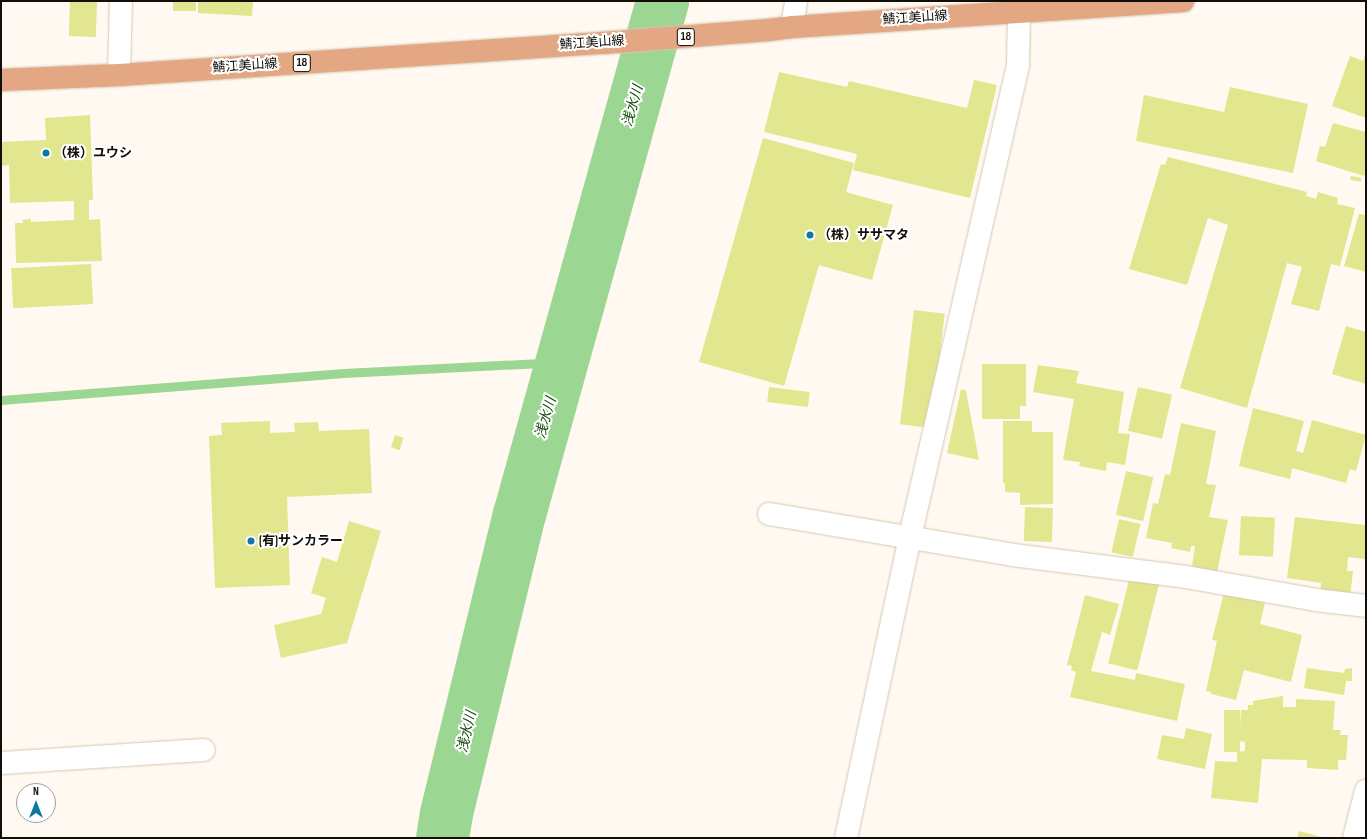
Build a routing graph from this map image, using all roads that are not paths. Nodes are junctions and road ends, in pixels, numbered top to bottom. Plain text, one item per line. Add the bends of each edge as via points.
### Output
1 (121, 1) edge
2 (796, 1) edge
3 (1183, 1) edge
4 (1018, 11) junction
5 (792, 27) junction
6 (119, 75) junction
7 (1, 80) edge
8 (769, 514) dead end
9 (910, 538) junction
10 (1366, 606) edge
11 (204, 750) dead end
12 (1, 763) edge
13 (1366, 791) edge
14 (846, 838) edge
15 (1354, 838) edge

1 - 6 street
2 - 5 street
3 - 4 main road, 鯖江美山線 / 18
4 - 5 main road, 鯖江美山線 / 18
4 - 9 street via 1018,64
5 - 6 main road, 鯖江美山線 / 18 via 603,43
6 - 7 main road, 鯖江美山線 / 18
8 - 9 street
9 - 10 street via 1013,555 1186,577 1316,600
9 - 14 street
11 - 12 street
13 - 15 street

